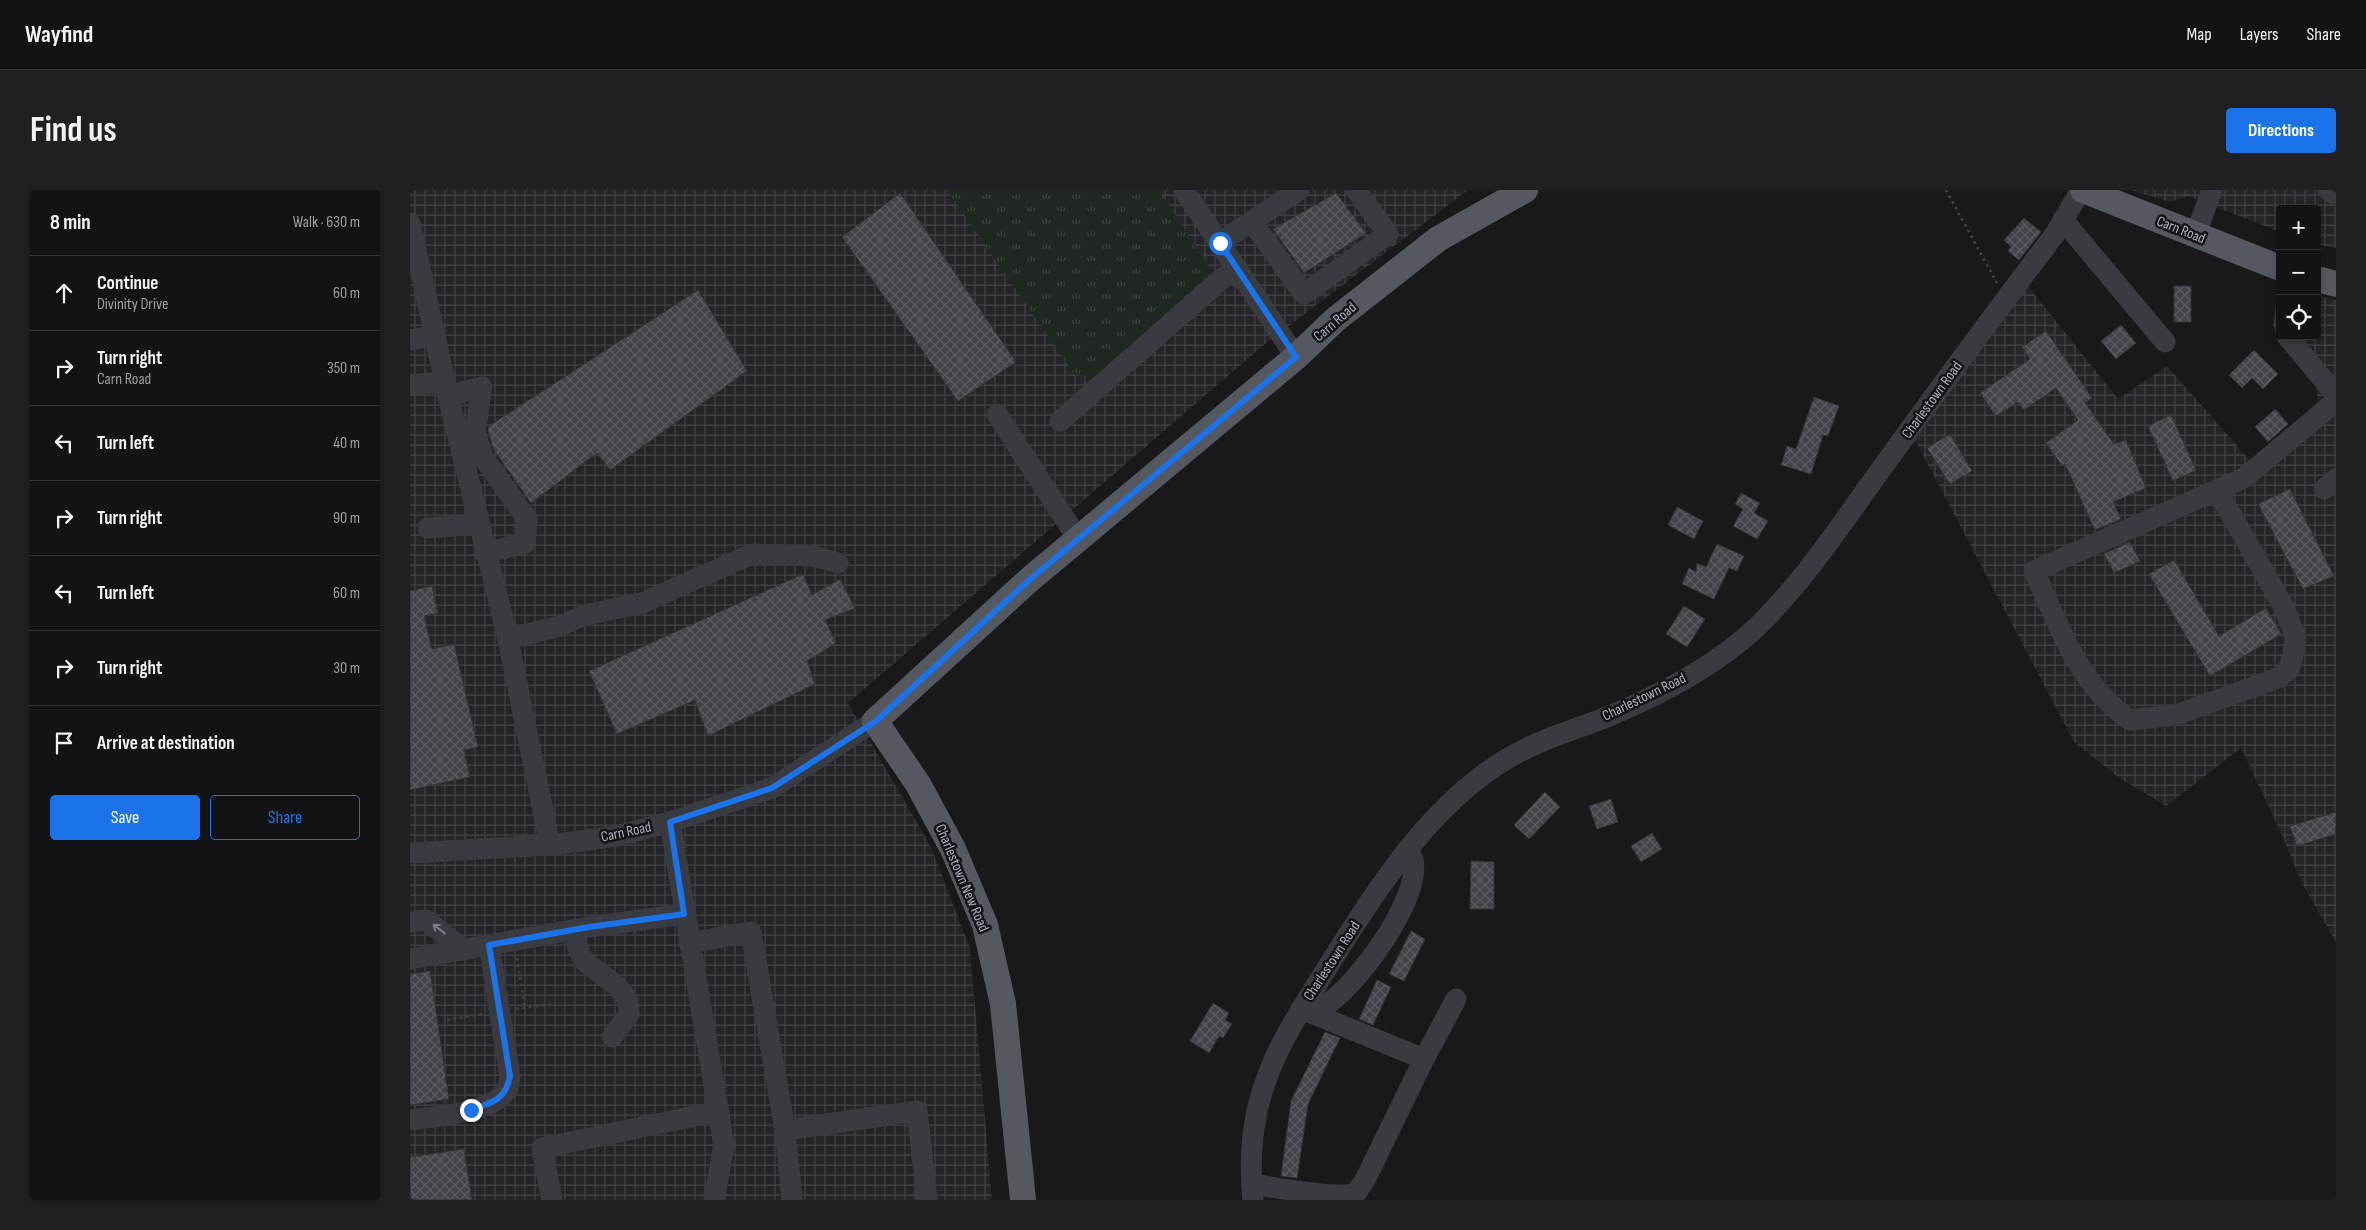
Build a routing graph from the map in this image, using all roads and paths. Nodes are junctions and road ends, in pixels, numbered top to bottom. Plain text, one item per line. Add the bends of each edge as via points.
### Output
1 (1184, 190) edge
2 (1299, 190) edge
3 (1356, 190) edge
4 (1525, 190) edge
5 (1946, 190) edge
6 (2082, 190) edge
7 (2212, 190) edge
8 (2328, 190) edge
9 (2336, 195) edge
10 (2063, 220) junction
11 (1252, 222) junction
12 (410, 223) edge
13 (2195, 236) junction
14 (1220, 243) junction
15 (2276, 266) edge
16 (1238, 269) junction
17 (2321, 280) edge
18 (2336, 284) edge
19 (2006, 300) junction
20 (435, 336) junction
21 (410, 340) edge
22 (2290, 340) edge
23 (2164, 342) dead end
24 (1296, 357) junction
25 (410, 385) edge
26 (446, 389) junction
27 (2336, 395) edge
28 (2336, 401) edge
29 (997, 414) dead end
30 (1060, 421) dead end
31 (2217, 490) junction
32 (479, 524) junction
33 (428, 528) dead end
34 (1078, 539) junction
35 (485, 553) junction
36 (838, 563) dead end
37 (508, 639) junction
38 (876, 721) junction
39 (670, 822) junction
40 (550, 845) junction
41 (1407, 850) junction
42 (410, 853) edge
43 (684, 914) junction
44 (410, 922) edge
45 (575, 930) junction
46 (689, 943) junction
47 (489, 945) junction
48 (464, 950) junction
49 (526, 956) dead end
50 (410, 958) edge
51 (1456, 999) dead end
52 (525, 1008) dead end
53 (1301, 1009) junction
54 (612, 1037) dead end
55 (1424, 1059) junction
56 (719, 1111) junction
57 (410, 1120) edge
58 (785, 1130) junction
59 (1252, 1192) edge
60 (552, 1200) edge
61 (714, 1200) edge
62 (792, 1200) edge
63 (927, 1200) edge
64 (1023, 1200) edge

1 - 14 street
2 - 11 street
3 - 11 street via 1388,234 1304,294
4 - 24 main road, Carn Road via 1438,239 1336,319
5 - 19 path
6 - 10 street, Charlestown Road
6 - 13 main road, Carn Road
7 - 13 street
8 - 9 street
10 - 19 street, Charlestown Road
10 - 23 street
11 - 14 street
12 - 20 street
13 - 15 main road, Carn Road
14 - 16 street
16 - 24 street
16 - 30 street
17 - 18 main road
19 - 41 street, Charlestown Road via 1806,573 1755,628 1708,664 1674,684 1607,717 1509,758 1437,817
20 - 21 street
20 - 26 street
22 - 27 street
24 - 34 main road, Carn Road
25 - 26 street
26 - 32 street
26 - 35 street via 482,387 475,432 483,457 527,519 525,543
28 - 31 street via 2260,467
29 - 34 street
31 - 31 street via 2034,571 2082,670 2096,691 2130,720 2176,715 2278,678 2289,668 2295,635 2284,607
32 - 33 street
32 - 35 street
34 - 38 main road, Carn Road
35 - 37 street
36 - 37 street via 813,556 752,554 642,603 585,615 560,626
37 - 40 street
38 - 39 street, Carn Road via 772,788
38 - 64 main road, Charlestown New Road via 918,784 953,849 985,925 1003,1004
39 - 40 street, Carn Road via 617,836
39 - 43 street
40 - 42 street, Carn Road
41 - 53 street, Charlestown Road via 1383,881
41 - 53 street via 1413,860 1410,888 1392,928 1372,960 1324,1006
43 - 45 street
43 - 46 street
48 -> 44 street via 426,920
45 - 47 street
45 - 54 street via 583,960 617,986 628,1000 629,1014
46 - 56 street
46 - 58 street via 751,932
47 - 48 street
47 - 57 street via 510,1076 508,1088 495,1102 471,1110
48 - 50 street
49 - 52 path via 517,957
51 - 55 street
53 - 55 street
53 - 59 street, Charlestown Road via 1272,1064 1261,1096 1254,1133
55 - 59 street via 1366,1180 1356,1193 1342,1196
56 - 60 street via 542,1148
56 - 61 street via 724,1145
58 - 62 street
58 - 63 street via 917,1111

